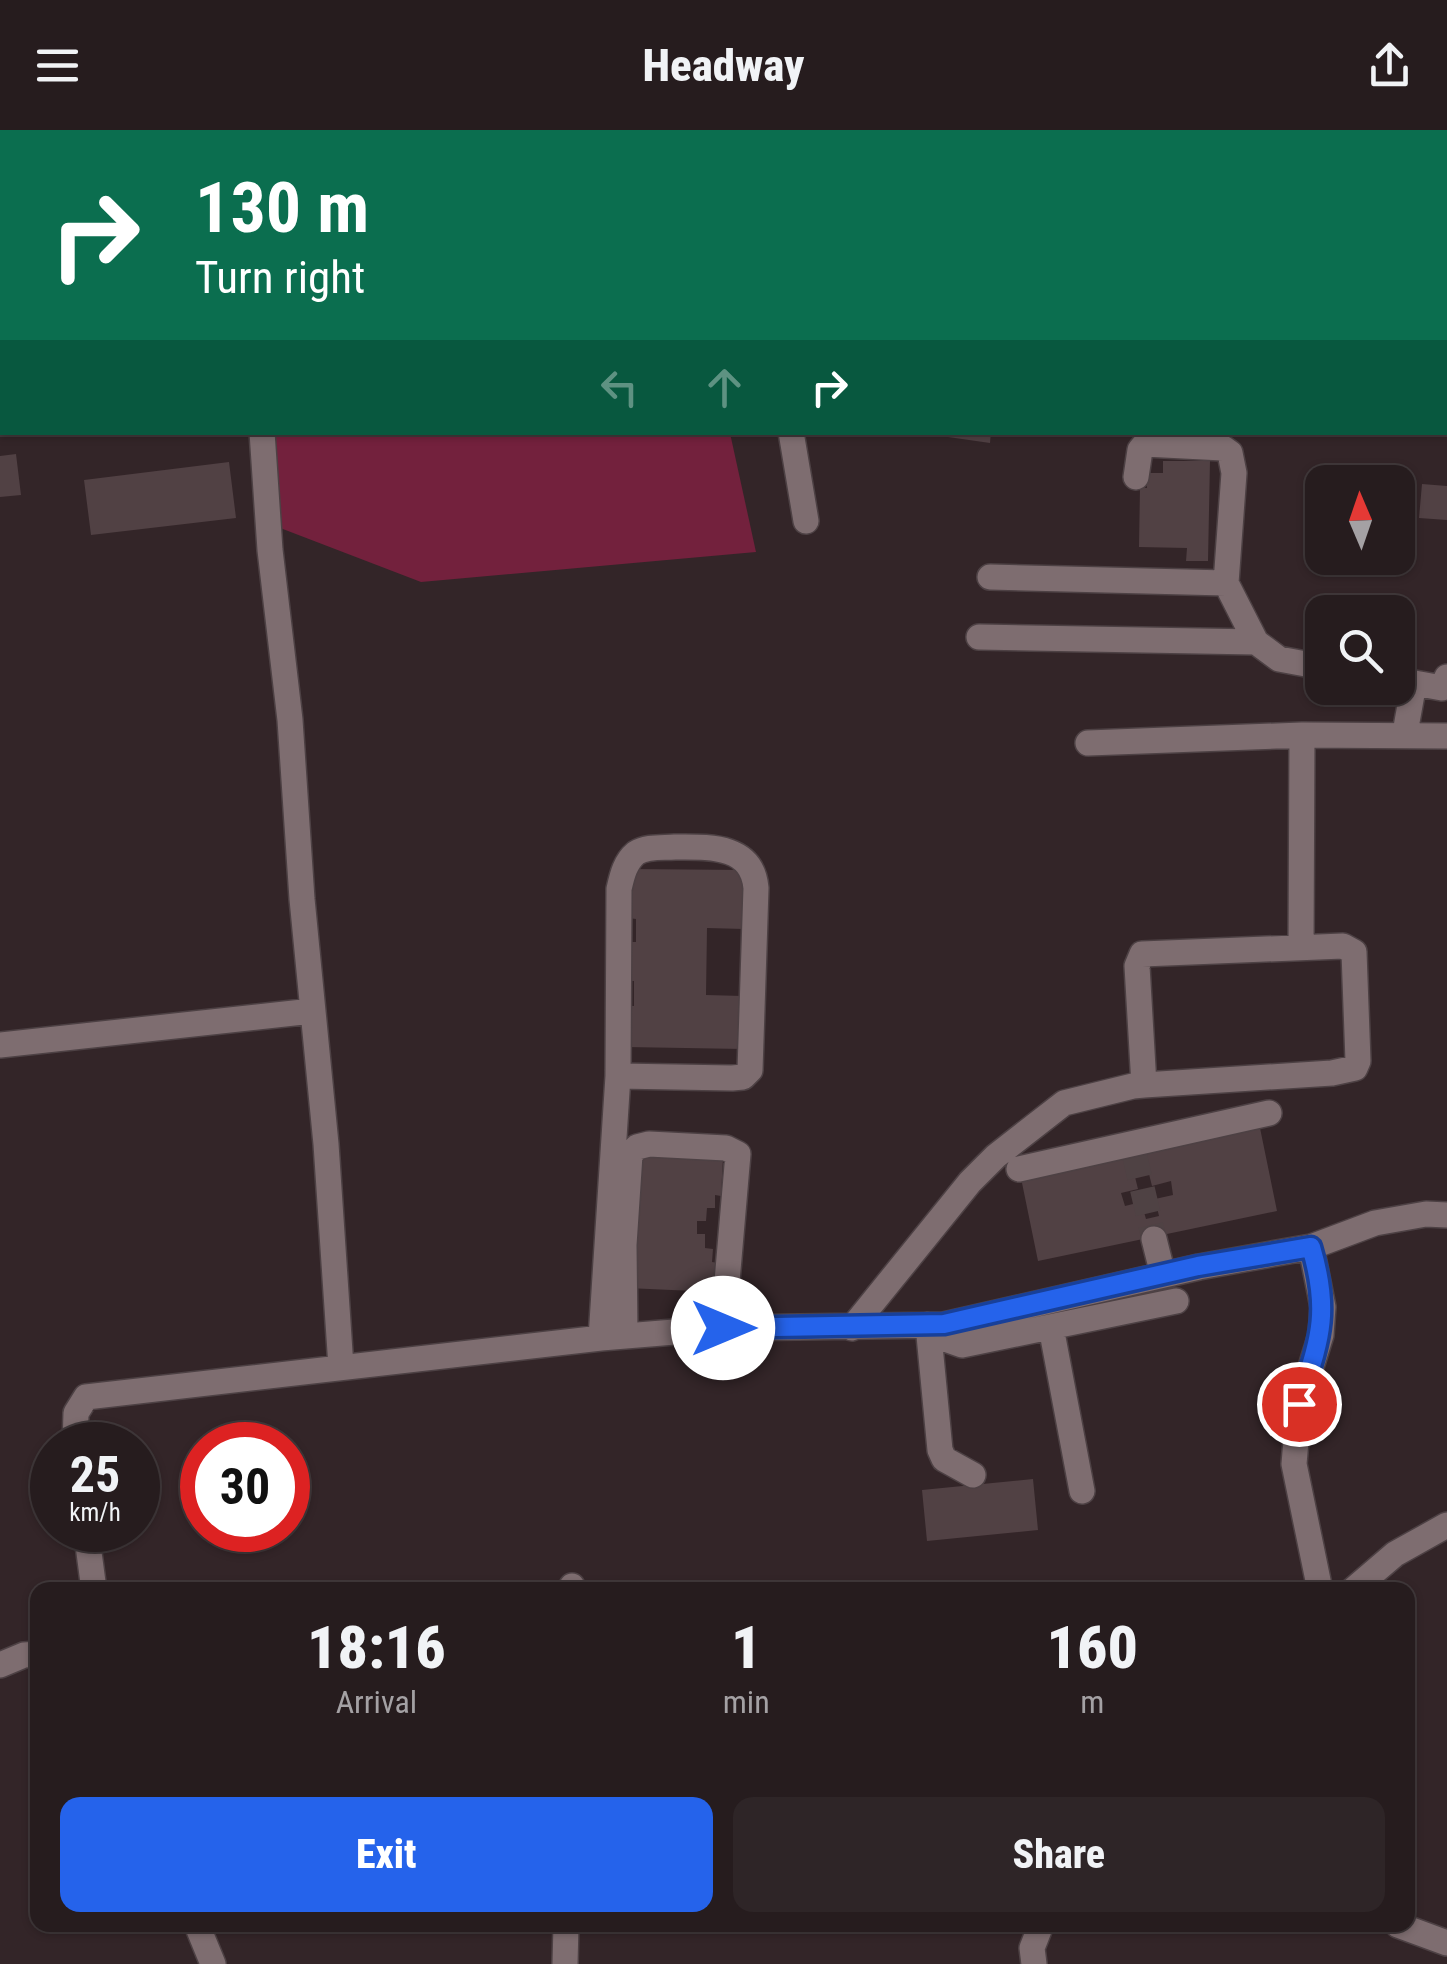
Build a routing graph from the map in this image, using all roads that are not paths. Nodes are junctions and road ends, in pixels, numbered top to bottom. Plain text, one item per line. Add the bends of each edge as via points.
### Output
1 (262, 435) edge
2 (792, 435) edge
3 (1136, 476) dead end
4 (806, 521) dead end
5 (990, 577) dead end
6 (1226, 583) junction
7 (979, 637) dead end
8 (1256, 642) junction
9 (1305, 663) edge
10 (1447, 676) edge
11 (1415, 684) edge
12 (1406, 705) edge
13 (1405, 733) junction
14 (1302, 735) junction
15 (1447, 736) edge
16 (1088, 744) dead end
17 (1301, 947) junction
18 (312, 1011) junction
19 (0, 1045) edge
20 (618, 1076) junction
21 (1144, 1085) junction
22 (1270, 1113) dead end
23 (1019, 1169) dead end
24 (1447, 1215) edge
25 (1154, 1238) tunnel mouth
26 (1311, 1247) junction
27 (1163, 1275) junction
28 (1176, 1301) dead end
29 (928, 1325) junction
30 (1051, 1326) junction
31 (723, 1328) junction
32 (852, 1328) junction
33 (613, 1337) junction
34 (342, 1367) junction
35 (76, 1422) edge
36 (972, 1474) dead end
37 (1082, 1491) dead end
38 (1447, 1525) edge
39 (89, 1552) edge
40 (93, 1582) edge
41 (1318, 1582) edge
42 (1362, 1582) edge
43 (30, 1656) edge
44 (0, 1665) edge
45 (1415, 1931) edge
46 (200, 1932) edge
47 (566, 1932) edge
48 (1038, 1932) edge
49 (1447, 1943) edge
50 (212, 1964) edge
51 (564, 1964) edge
52 (1034, 1964) edge

1 - 18 street
2 - 4 street
3 - 6 street via 1145,444 1230,453
5 - 6 street
6 - 8 street
7 - 8 street
8 - 9 street via 1279,658
10 - 11 street via 1442,688
12 - 13 street
13 - 14 street
13 - 15 street
14 - 16 street
14 - 17 street
17 - 21 street via 1142,954 1137,966
17 - 21 street via 1354,952 1355,1068
18 - 19 street
18 - 34 street
20 - 20 street via 624,869 647,848 718,846 735,854 749,864 756,888 750,1070 732,1078
20 - 33 street
21 - 32 street via 1064,1103 996,1156
22 - 23 street
24 - 26 street via 1375,1223
25 - 27 street
26 - 27 street
26 - 41 street via 1323,1306 1321,1334 1299,1404 1294,1464
27 - 29 street
28 - 30 street
29 - 30 street via 962,1345
29 - 32 street
29 - 36 street via 940,1450
30 - 37 street
31 - 32 street
31 - 33 street
31 - 33 street via 738,1154 648,1144 630,1155
33 - 34 street
34 - 35 street via 86,1397
38 - 42 street
39 - 40 street
43 - 44 street
45 - 49 street
46 - 50 street
47 - 51 street
48 - 52 street

